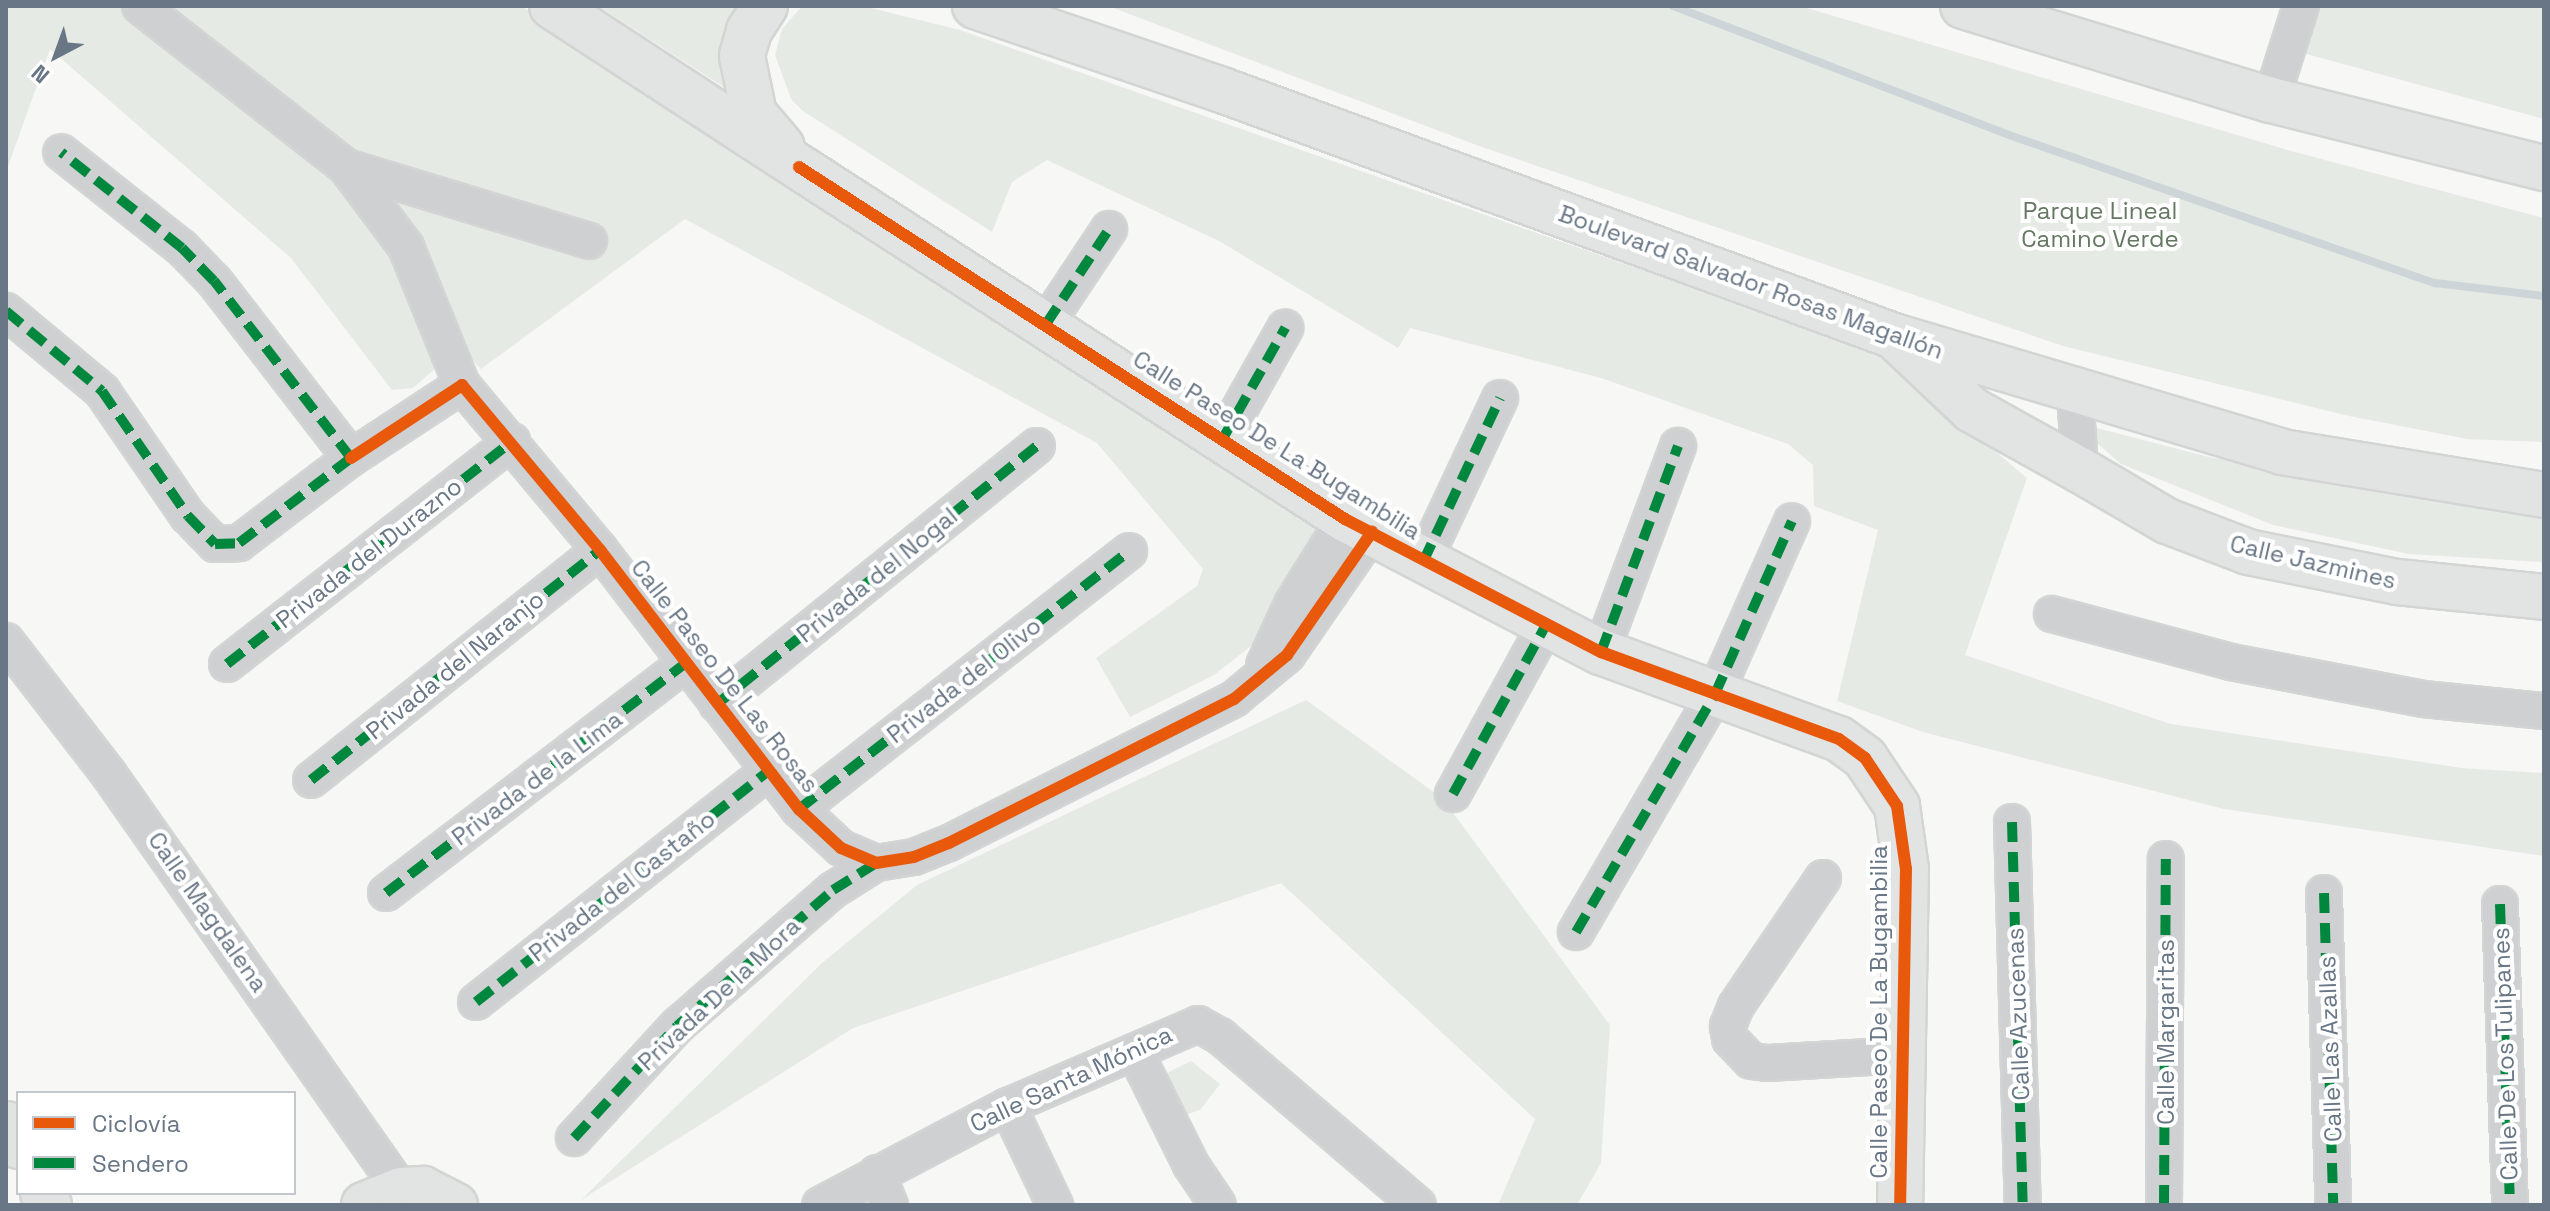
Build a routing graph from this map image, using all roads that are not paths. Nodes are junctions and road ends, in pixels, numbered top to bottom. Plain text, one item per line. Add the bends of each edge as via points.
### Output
1 (140, 6) edge
2 (552, 6) edge
3 (765, 6) edge
4 (975, 6) edge
5 (1050, 6) edge
6 (1963, 6) edge
7 (2301, 6) edge
8 (1222, 90) junction
9 (2271, 100) junction
10 (61, 152) dead end
11 (346, 167) junction
12 (799, 167) junction
13 (2544, 168) edge
14 (1109, 229) dead end
15 (589, 241) dead end
16 (6, 311) edge
17 (1046, 324) junction
18 (1285, 328) dead end
19 (1894, 336) junction
20 (462, 385) junction
21 (2075, 392) junction
22 (1500, 398) dead end
23 (1222, 440) junction
24 (512, 441) junction
25 (1037, 446) dead end
26 (1678, 446) dead end
27 (351, 458) junction
28 (2080, 470) junction
29 (2544, 495) edge
30 (1792, 521) dead end
31 (1358, 525) junction
32 (600, 550) junction
33 (1129, 551) dead end
34 (1423, 562) junction
35 (2544, 597) edge
36 (2052, 614) dead end
37 (1547, 623) junction
38 (6, 641) edge
39 (1601, 652) junction
40 (686, 663) junction
41 (227, 664) dead end
42 (1715, 694) junction
43 (717, 704) junction
44 (2544, 711) edge
45 (768, 771) junction
46 (311, 780) dead end
47 (1453, 794) dead end
48 (799, 809) junction
49 (2012, 822) dead end
50 (2166, 859) dead end
51 (876, 863) junction
52 (1823, 878) dead end
53 (386, 893) dead end
54 (2324, 893) dead end
55 (2500, 904) dead end
56 (1576, 932) dead end
57 (476, 1002) dead end
58 (1135, 1052) junction
59 (1903, 1055) junction
60 (1008, 1106) junction
61 (6, 1124) edge
62 (574, 1138) dead end
63 (16, 1142) edge
64 (877, 1173) junction
65 (382, 1197) edge
66 (455, 1205) edge
67 (820, 1205) edge
68 (890, 1205) edge
69 (1055, 1205) edge
70 (1218, 1205) edge
71 (1418, 1205) edge
72 (1900, 1205) edge
73 (2023, 1205) edge
74 (2164, 1205) edge
75 (2333, 1205) edge
76 (2510, 1205) edge

1 - 11 street
2 - 12 main road, Calle Paseo De La Bugambilia
3 - 12 main road via 749,31 742,56 746,81 754,114
4 - 8 main road, Boulevard Salvador Rosas Magallón
5 - 8 main road
6 - 9 main road
7 - 9 street
8 - 19 main road, Boulevard Salvador Rosas Magallón
9 - 13 main road
10 - 27 street via 182,248 214,281
11 - 15 street
11 - 20 street, Calle Paseo De Las Rosas via 406,247
12 - 17 main road, Calle Paseo De La Bugambilia
14 - 17 street
16 - 27 street via 102,391 188,516 215,544 239,543
17 - 23 main road, Calle Paseo De La Bugambilia
18 - 23 street
19 - 21 main road, Boulevard Salvador Rosas Magallón
19 - 28 main road, Calle Jazmines via 1972,410
20 - 24 street, Calle Paseo De Las Rosas via 480,412
20 - 27 street
21 - 28 street
21 - 29 main road, Boulevard Salvador Rosas Magallón via 2282,452
22 - 34 street
23 - 31 main road, Calle Paseo De La Bugambilia
24 - 32 street, Calle Paseo De Las Rosas
24 - 41 street, Privada del Durazno
25 - 43 street, Privada del Nogal
26 - 39 street
28 - 35 main road, Calle Jazmines via 2167,521 2248,552 2397,582
30 - 42 street
31 - 34 main road, Calle Paseo De La Bugambilia
31 - 51 street via 1292,604 1258,681 1219,707 949,843 914,857
32 - 40 street, Calle Paseo De Las Rosas
32 - 46 street, Privada del Naranjo
33 - 48 street, Privada del Olivo
34 - 37 main road, Calle Paseo De La Bugambilia
36 - 44 street via 2231,662 2423,699
37 - 39 main road, Calle Paseo De La Bugambilia
37 - 47 street
38 - 65 street, Calle Magdalena via 117,785
39 - 42 main road, Calle Paseo De La Bugambilia
40 - 43 street, Calle Paseo De Las Rosas
40 - 53 street, Privada de la Lima
42 - 56 street
42 - 59 main road, Calle Paseo De La Bugambilia via 1839,739 1886,783 1897,806 1906,869
43 - 45 street, Calle Paseo De Las Rosas
45 - 48 street, Calle Paseo De Las Rosas
45 - 57 street, Privada del Castaño
48 - 51 street, Calle Paseo De Las Rosas via 841,848
49 - 73 street, Calle Azucenas
50 - 74 street, Calle Margaritas
51 - 62 street, Privada De la Mora via 833,890 677,1026
52 - 59 street via 1736,1006 1728,1026 1730,1039 1751,1061 1768,1063
54 - 75 street, Calle Las Azallas
55 - 76 street, Calle De Los Tulipanes
58 - 60 street, Calle Santa Mónica
58 - 70 street via 1191,1165
58 - 71 street, Calle Santa Mónica via 1185,1026 1210,1029
59 - 72 main road, Calle Paseo De La Bugambilia
60 - 64 street, Calle Santa Mónica
60 - 69 street
61 - 63 main road
64 - 67 street, Calle Santa Mónica
64 - 68 street
65 - 66 main road via 438,1193

